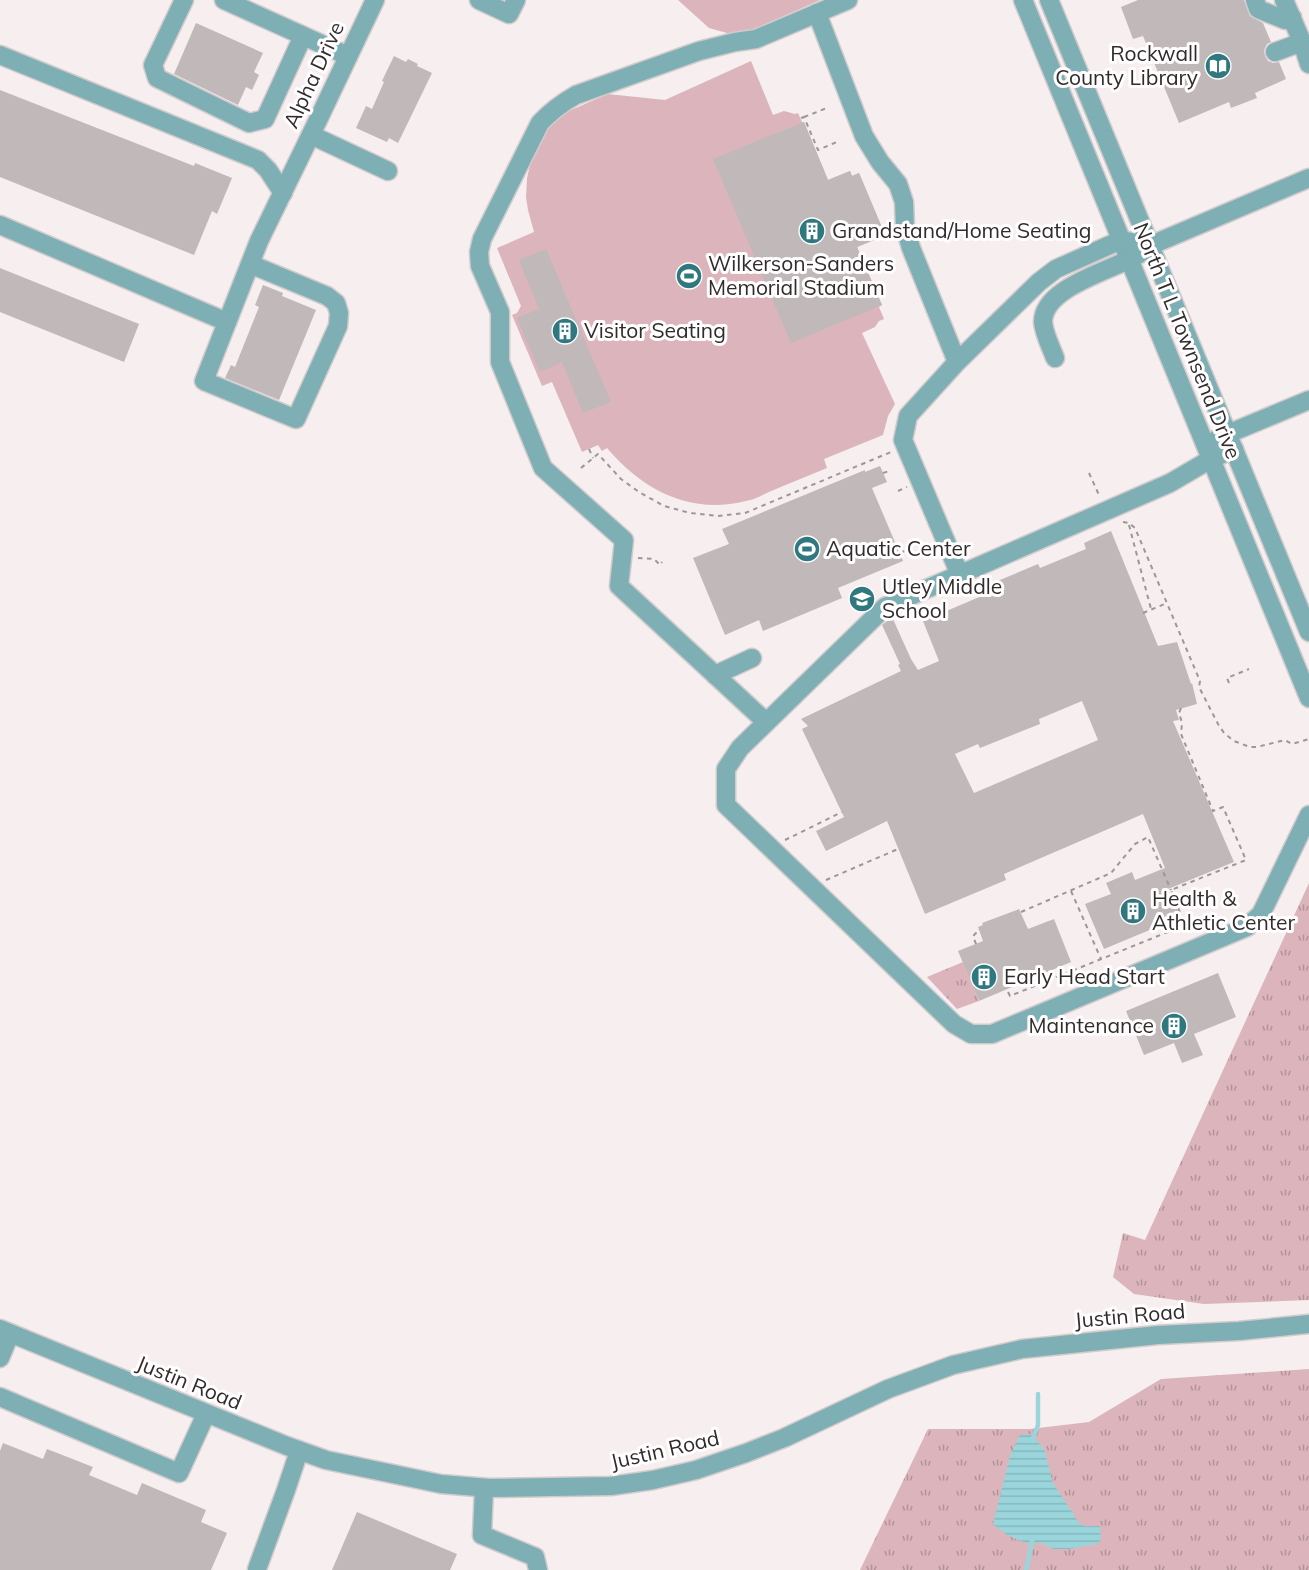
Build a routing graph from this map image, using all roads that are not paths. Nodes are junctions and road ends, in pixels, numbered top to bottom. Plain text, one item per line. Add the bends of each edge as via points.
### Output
1 (184, 0) edge
2 (224, 0) edge
3 (375, 0) edge
4 (479, 0) edge
5 (516, 0) edge
6 (848, 0) edge
7 (1023, 0) edge
8 (1049, 0) edge
9 (1255, 0) edge
10 (1284, 0) edge
11 (817, 13) junction
12 (1292, 17) junction
13 (303, 36) junction
14 (1302, 42) junction
15 (1275, 52) dead end
16 (0, 55) edge
17 (348, 56) junction
18 (1309, 64) edge
19 (311, 135) junction
20 (388, 171) dead end
21 (1309, 178) edge
22 (283, 193) junction
23 (0, 225) edge
24 (1121, 240) junction
25 (1149, 246) junction
26 (1130, 260) junction
27 (250, 264) junction
28 (1006, 313) junction
29 (227, 322) junction
30 (1043, 322) junction
31 (1055, 358) dead end
32 (957, 362) junction
33 (1309, 400) edge
34 (1230, 441) junction
35 (1208, 451) junction
36 (960, 575) junction
37 (1309, 632) edge
38 (752, 658) dead end
39 (715, 675) junction
40 (1309, 698) edge
41 (766, 722) junction
42 (1309, 815) edge
43 (1309, 1324) edge
44 (5, 1332) edge
45 (0, 1358) edge
46 (0, 1397) edge
47 (206, 1414) junction
48 (299, 1451) junction
49 (484, 1488) junction
50 (256, 1569) edge
51 (538, 1570) edge

1 - 13 street via 153,65 157,78 249,123 265,119
2 - 13 street
3 - 17 street, Alpha Drive
4 - 5 street via 509,14
6 - 11 street
7 - 24 street, North T L Townsend Drive
8 - 25 street, North T L Townsend Drive
9 - 12 street via 1258,9 1285,20
10 - 12 street
11 - 32 street via 864,136 898,184 911,248
11 - 39 street via 756,39 699,51 565,101 540,123 479,252 480,266 500,312 500,362 543,468 624,540 619,586
12 - 14 street
13 - 17 street
14 - 15 street
14 - 18 street
16 - 22 street via 258,160
17 - 19 street, Alpha Drive
19 - 20 street
19 - 22 street, Alpha Drive
21 - 25 street
22 - 27 street, Alpha Drive
23 - 29 street
24 - 25 street
24 - 26 street, North T L Townsend Drive
24 - 28 street via 1056,269
25 - 26 street
25 - 34 street, North T L Townsend Drive
26 - 30 street via 1062,292 1046,311
26 - 35 street, North T L Townsend Drive
27 - 29 street, Alpha Drive
27 - 29 street, Alpha Drive via 336,303 338,326 296,419 204,381
28 - 30 street via 1026,311
28 - 32 street
30 - 31 street
32 - 36 street via 908,416 903,440
33 - 34 street
34 - 35 street
34 - 37 street, North T L Townsend Drive
35 - 36 street via 1170,483
35 - 40 street, North T L Townsend Drive
36 - 41 street via 885,607
38 - 39 street
39 - 41 street
41 - 42 street via 726,769 726,805 954,1024 971,1034 992,1034 1247,927 1261,914
43 - 49 street, Justin Road via 1022,1349 953,1365 888,1389 784,1438 696,1470 611,1486
44 - 45 street
44 - 47 street, Justin Road
46 - 47 street via 179,1473
47 - 48 street, Justin Road
48 - 49 street, Justin Road via 380,1472
48 - 50 street
49 - 51 street via 482,1536 535,1557

